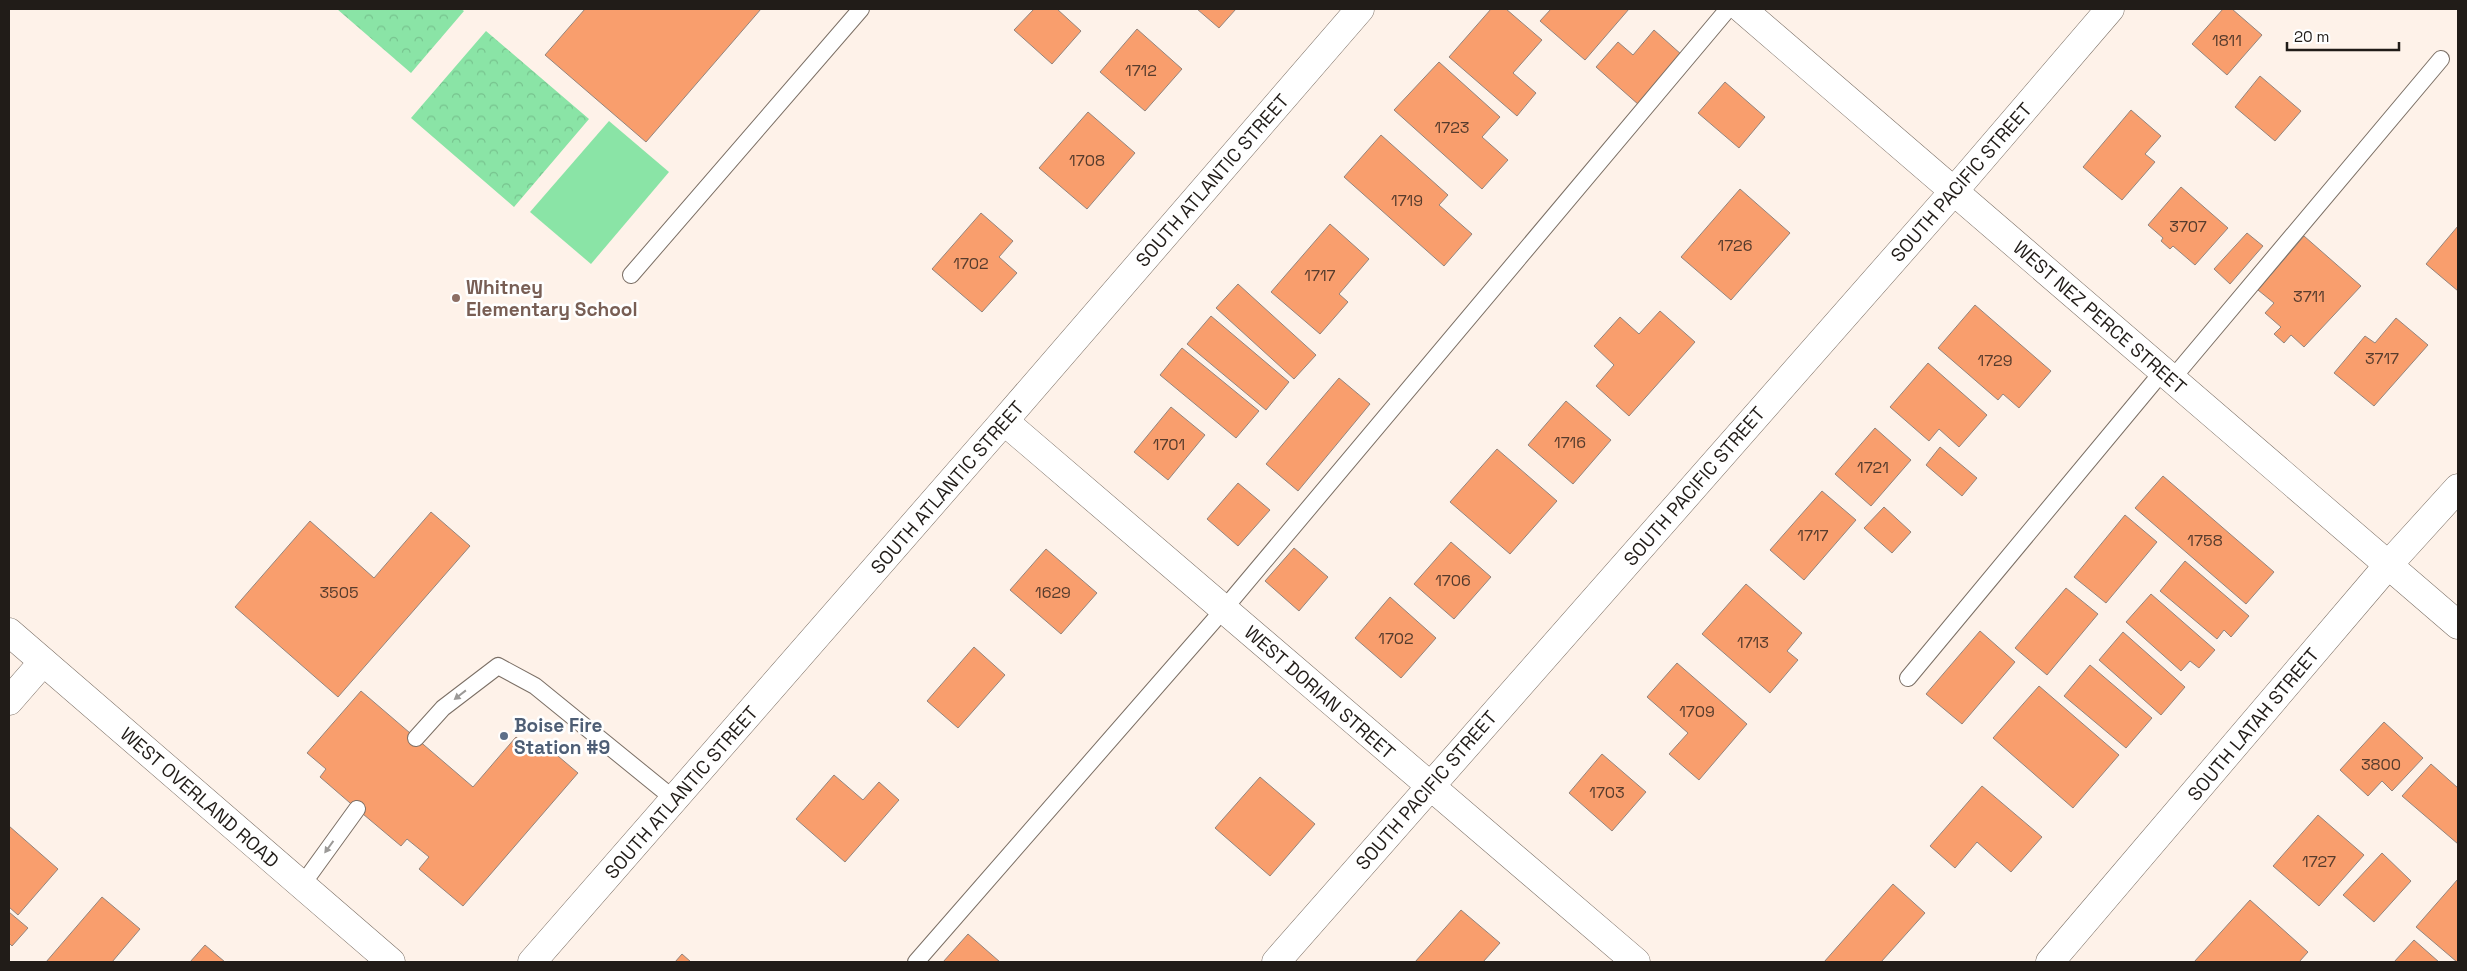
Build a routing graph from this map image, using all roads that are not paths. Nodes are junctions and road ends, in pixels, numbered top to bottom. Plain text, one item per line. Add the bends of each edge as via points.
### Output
1 (861, 9) edge
2 (1360, 9) edge
3 (1728, 9) edge
4 (1742, 9) edge
5 (2110, 9) edge
6 (2441, 59) dead end
7 (1954, 192) junction
8 (631, 275) dead end
9 (2167, 375) junction
10 (1004, 421) junction
11 (2458, 488) edge
12 (2389, 564) junction
13 (1224, 609) junction
14 (2458, 624) edge
15 (9, 632) edge
16 (43, 662) junction
17 (1908, 678) dead end
18 (9, 701) edge
19 (416, 738) dead end
20 (1430, 786) junction
21 (674, 799) junction
22 (357, 809) dead end
23 (302, 885) junction
24 (391, 962) edge
25 (532, 962) edge
26 (916, 962) edge
27 (1276, 962) edge
28 (1636, 962) edge
29 (2050, 962) edge

1 - 8 lane
2 - 10 street, SOUTH ATLANTIC STREET
3 - 13 lane
4 - 7 street, WEST NEZ PERCE STREET
5 - 7 street, SOUTH PACIFIC STREET
6 - 9 lane
7 - 9 street, WEST NEZ PERCE STREET
7 - 20 street, SOUTH PACIFIC STREET
9 - 12 street, WEST NEZ PERCE STREET
9 - 17 lane
10 - 13 street, WEST DORIAN STREET
10 - 21 street, SOUTH ATLANTIC STREET
11 - 12 street, SOUTH LATAH STREET
12 - 14 street, WEST NEZ PERCE STREET
12 - 29 street, SOUTH LATAH STREET
13 - 20 street, WEST DORIAN STREET
13 - 26 lane
15 - 16 street, WEST OVERLAND ROAD
16 - 18 street
16 - 23 street, WEST OVERLAND ROAD
21 -> 19 lane via 535,686 498,666 443,708
20 - 27 street, SOUTH PACIFIC STREET
20 - 28 street, WEST DORIAN STREET
21 - 25 street, SOUTH ATLANTIC STREET
22 -> 23 lane
23 - 24 street, WEST OVERLAND ROAD

